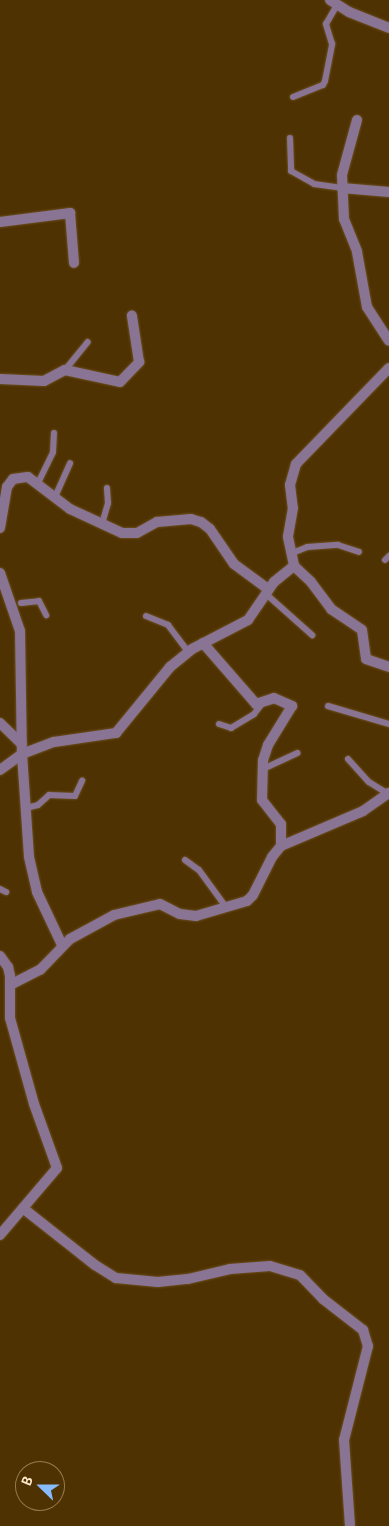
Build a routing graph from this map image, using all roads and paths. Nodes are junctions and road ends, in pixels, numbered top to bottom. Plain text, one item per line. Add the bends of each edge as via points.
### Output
1 (334, 3) edge
2 (389, 28) edge
3 (293, 97) dead end
4 (357, 120) dead end
5 (290, 138) dead end
6 (342, 188) junction
7 (389, 192) edge
8 (0, 222) edge
9 (74, 262) dead end
10 (132, 316) dead end
11 (389, 341) edge
12 (88, 342) dead end
13 (389, 368) edge
14 (65, 370) junction
15 (0, 379) edge
16 (54, 433) dead end
17 (70, 463) dead end
18 (38, 483) junction
19 (107, 488) dead end
20 (2, 494) edge
21 (55, 497) junction
22 (102, 524) junction
23 (0, 528) edge
24 (359, 552) dead end
25 (290, 554) junction
26 (294, 566) junction
27 (0, 575) edge
28 (267, 592) junction
29 (17, 604) junction
30 (46, 615) dead end
31 (146, 616) dead end
32 (312, 635) dead end
33 (203, 644) junction
34 (188, 652) junction
35 (389, 667) edge
36 (261, 705) junction
37 (328, 706) dead end
38 (0, 723) edge
39 (219, 724) dead end
40 (389, 724) edge
41 (22, 749) junction
42 (297, 753) dead end
43 (348, 759) dead end
44 (263, 769) junction
45 (0, 770) edge
46 (82, 781) dead end
47 (388, 794) edge
48 (26, 808) junction
49 (281, 846) junction
50 (185, 860) dead end
51 (226, 907) junction
52 (62, 945) junction
53 (0, 956) edge
54 (10, 985) junction
55 (4, 1006) edge
56 (24, 1209) junction
57 (0, 1235) edge
58 (350, 1526) edge

1 - 2 street
1 - 3 lane via 326,24 332,44 323,86
4 - 6 street
5 - 6 lane via 291,170 314,184
6 - 7 street
6 - 11 street via 344,219 357,252 367,307
8 - 9 street via 70,213
10 - 14 street via 140,354 139,362 126,378 112,382
12 - 14 lane
13 - 25 street via 296,464 290,485 293,500 288,537
14 - 15 street via 44,381
16 - 18 lane via 53,452
17 - 21 lane
18 - 20 street via 20,476 13,479
18 - 21 street
19 - 22 lane via 108,503
20 - 23 street
21 - 22 street via 76,513
22 - 28 street via 129,534 157,522 191,519 201,522 210,528 234,564
24 - 25 lane via 338,545 307,548
25 - 26 street
26 - 28 street
26 - 35 street via 331,609 362,630 366,659
27 - 29 street
28 - 32 lane
28 - 33 street via 248,620
29 - 30 lane via 39,601
29 - 41 street
31 - 34 lane via 168,625
33 - 34 street
33 - 36 street via 252,701
34 - 41 street via 170,667 116,732
36 - 39 lane via 254,714 231,728
36 - 44 street via 274,698 292,706 264,752
37 - 40 lane
38 - 41 street
41 - 45 street
41 - 48 street
42 - 44 lane
43 - 47 lane via 369,782
44 - 49 street via 262,800 281,824
46 - 48 lane via 76,796 49,795 38,805
47 - 49 street via 363,811
48 - 52 street via 32,875
49 - 51 street via 253,895 247,901
50 - 51 lane via 199,870
51 - 52 street via 188,917 168,906 153,904 106,918
52 - 54 street via 40,970
53 - 54 street via 8,967
54 - 55 street
55 - 56 street via 57,1168
56 - 57 street
56 - 58 street via 95,1266 116,1278 158,1282 238,1268 270,1266 300,1275 323,1300 362,1330 368,1346 344,1440

